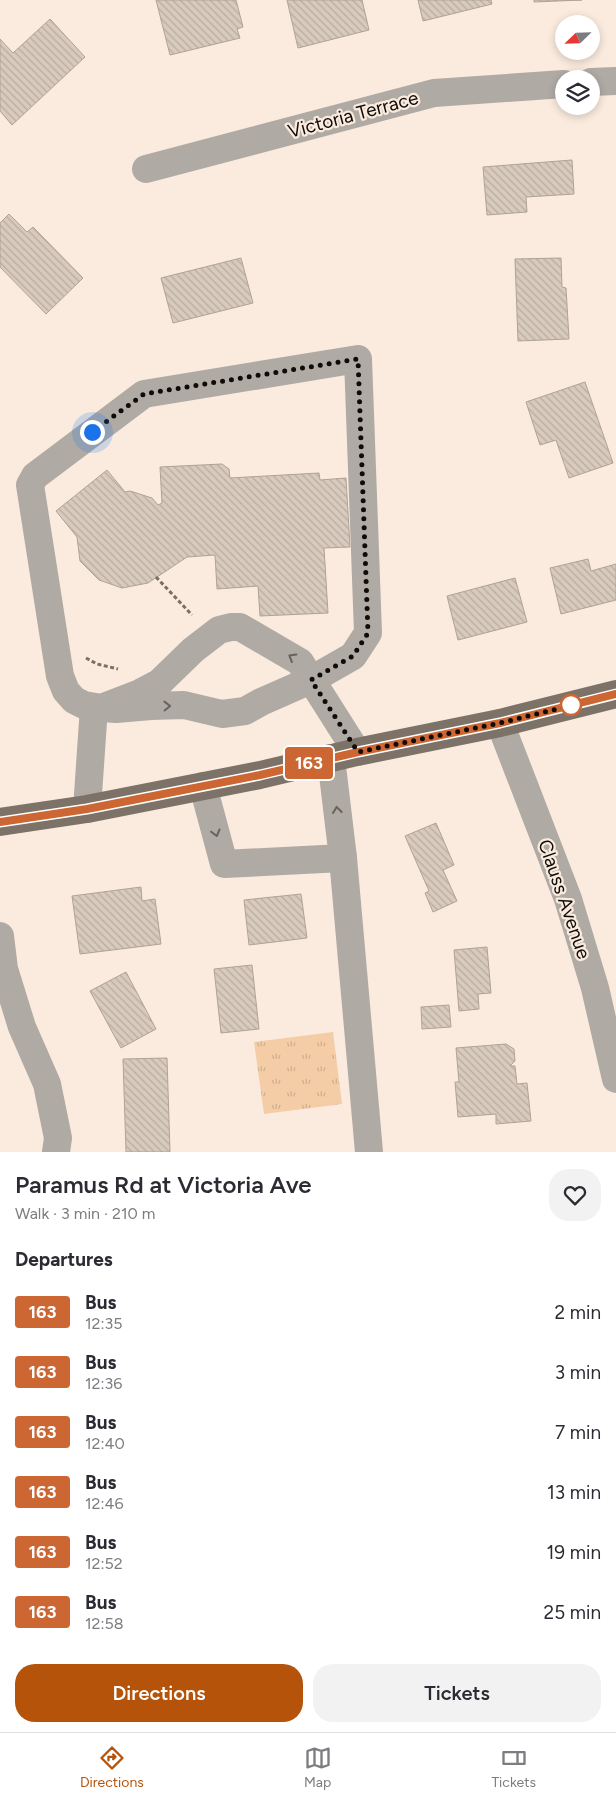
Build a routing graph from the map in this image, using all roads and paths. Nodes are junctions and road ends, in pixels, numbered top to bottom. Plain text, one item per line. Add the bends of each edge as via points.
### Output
1 (616, 80) edge
2 (600, 81) edge
3 (555, 85) edge
4 (146, 169) dead end
5 (156, 577) dead end
6 (197, 621) dead end
7 (316, 688) junction
8 (616, 694) edge
9 (98, 707) junction
10 (500, 723) junction
11 (358, 752) junction
12 (331, 758) junction
13 (203, 786) junction
14 (87, 809) junction
15 (0, 822) edge
16 (343, 858) junction
17 (0, 936) edge
18 (616, 1079) edge
19 (56, 1152) edge
20 (369, 1152) edge

1 - 2 street
3 - 4 street, Victoria Terrace via 434,93
5 - 6 path
9 -> 7 street via 184,706 222,714 245,711 260,702
7 -> 9 street via 300,662 240,627 231,627 219,630 193,650 159,683
7 - 9 street via 353,656 368,633 358,359 144,394 35,476 30,485 60,676 74,700
7 - 11 street
8 - 10 main road
9 - 14 street
10 - 11 main road
10 - 18 street, Clauss Avenue via 568,899 595,988
11 - 12 main road
12 - 13 main road
16 -> 12 street
13 - 14 main road
13 -> 16 street via 224,864
14 - 15 main road
16 - 20 street
17 - 19 street via 6,977 22,1027 47,1084 58,1138

